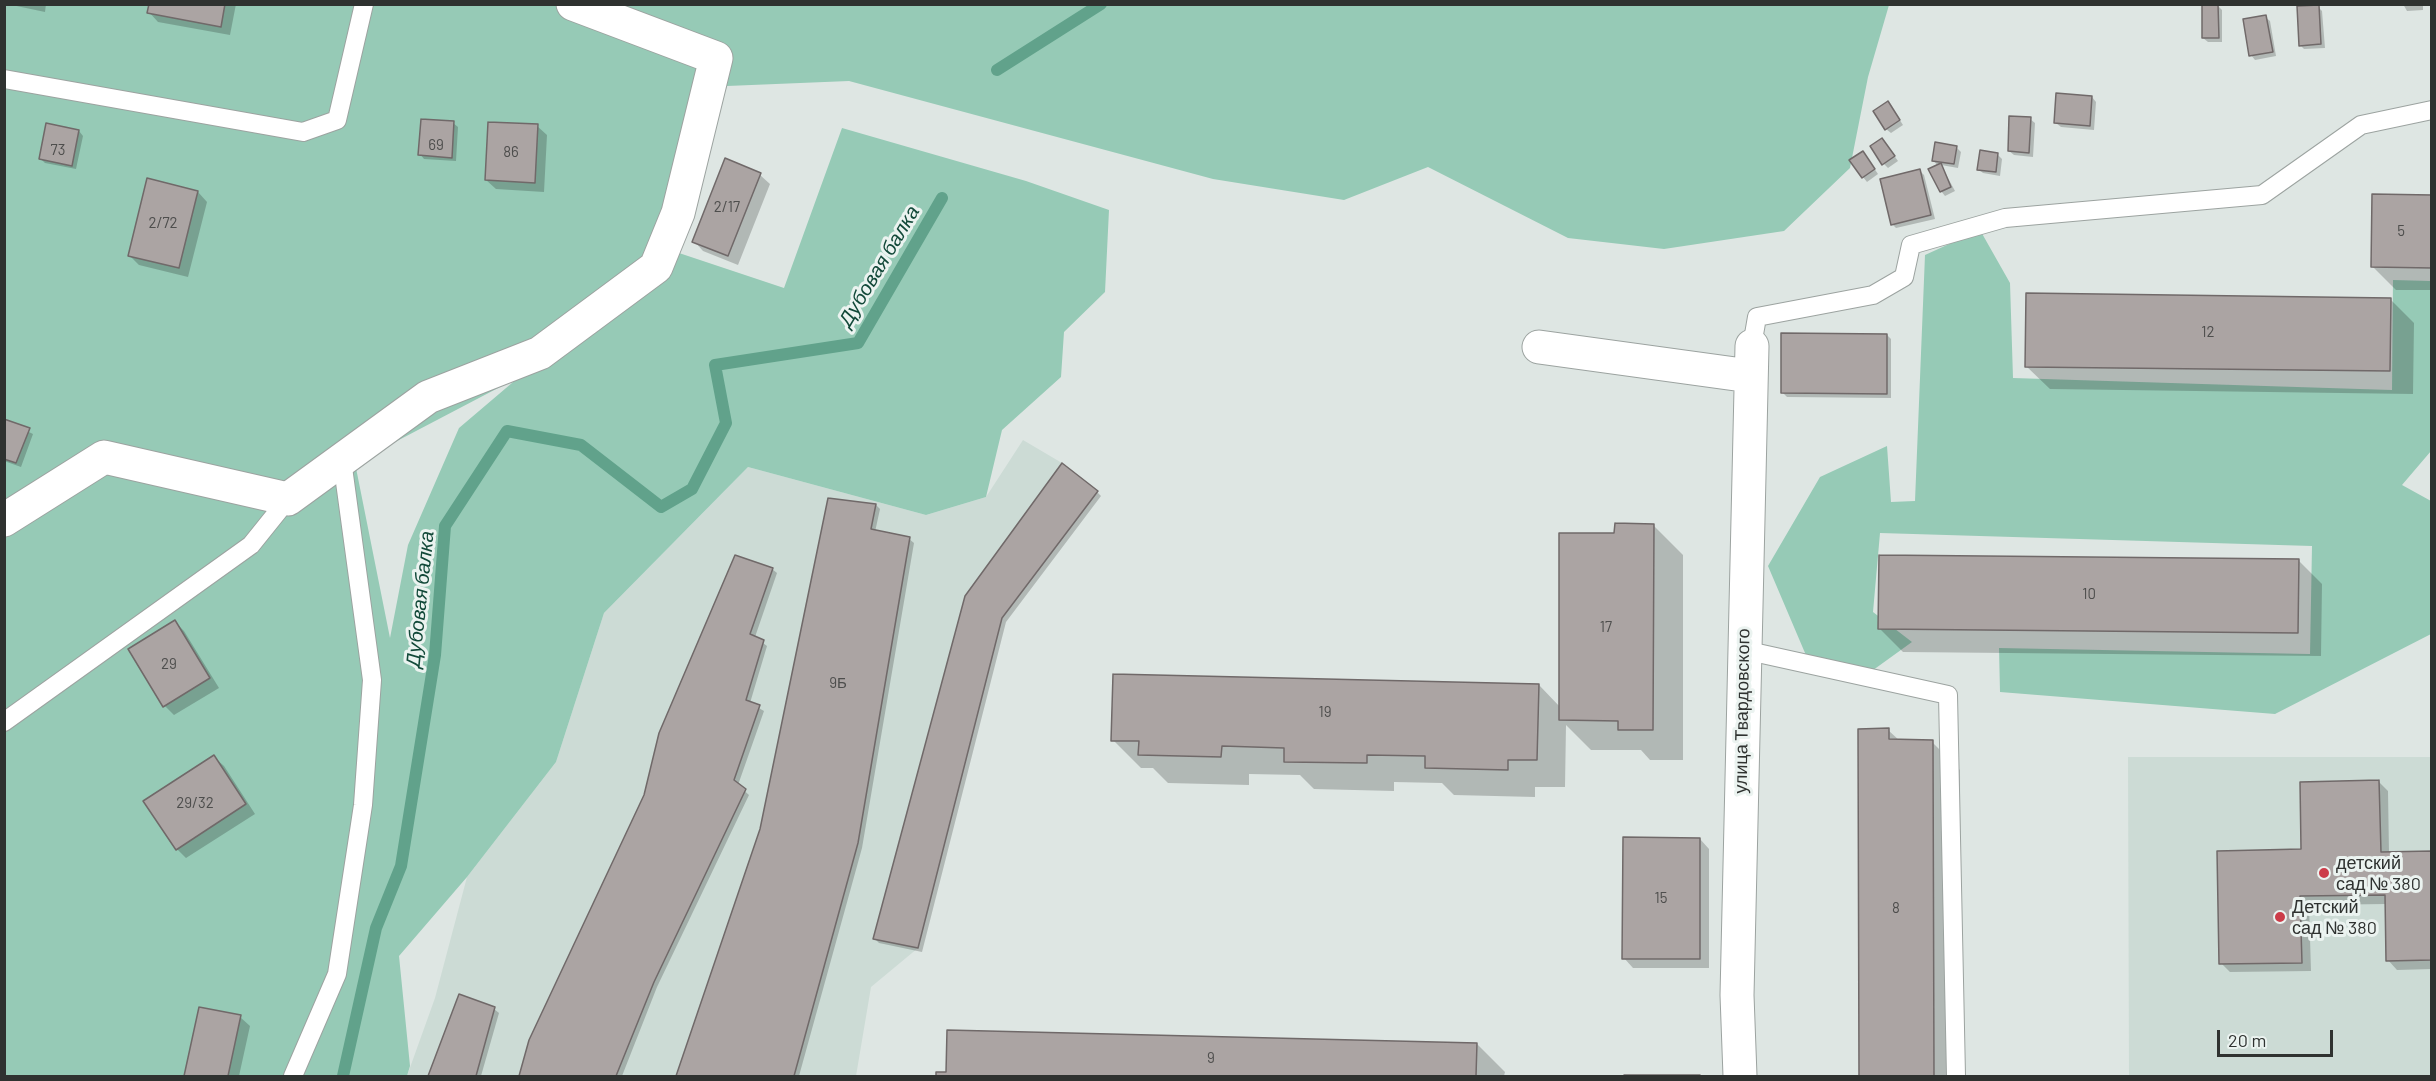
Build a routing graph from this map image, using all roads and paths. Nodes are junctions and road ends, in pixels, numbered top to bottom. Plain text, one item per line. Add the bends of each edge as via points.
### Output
1 (364, 4) edge
2 (573, 4) edge
3 (4, 79) edge
4 (2432, 110) edge
5 (1539, 347) dead end
6 (1751, 361) junction
7 (342, 460) junction
8 (288, 499) junction
9 (4, 520) edge
10 (1744, 650) junction
11 (4, 722) edge
12 (293, 1077) edge
13 (1740, 1077) edge
14 (1956, 1077) edge

1 - 3 lane via 337,120 303,132
2 - 7 street via 716,58 678,213 656,267 540,352 428,397
4 - 6 lane via 2361,125 2262,195 2006,218 1911,245 1904,277 1873,295 1757,317
5 - 6 street
6 - 10 street, улица Твардовского
7 - 8 street
7 - 12 lane via 372,680 363,805 337,974
8 - 9 street via 104,457
8 - 11 lane via 250,545
10 - 13 street, улица Твардовского via 1737,995
10 - 14 lane via 1948,695

